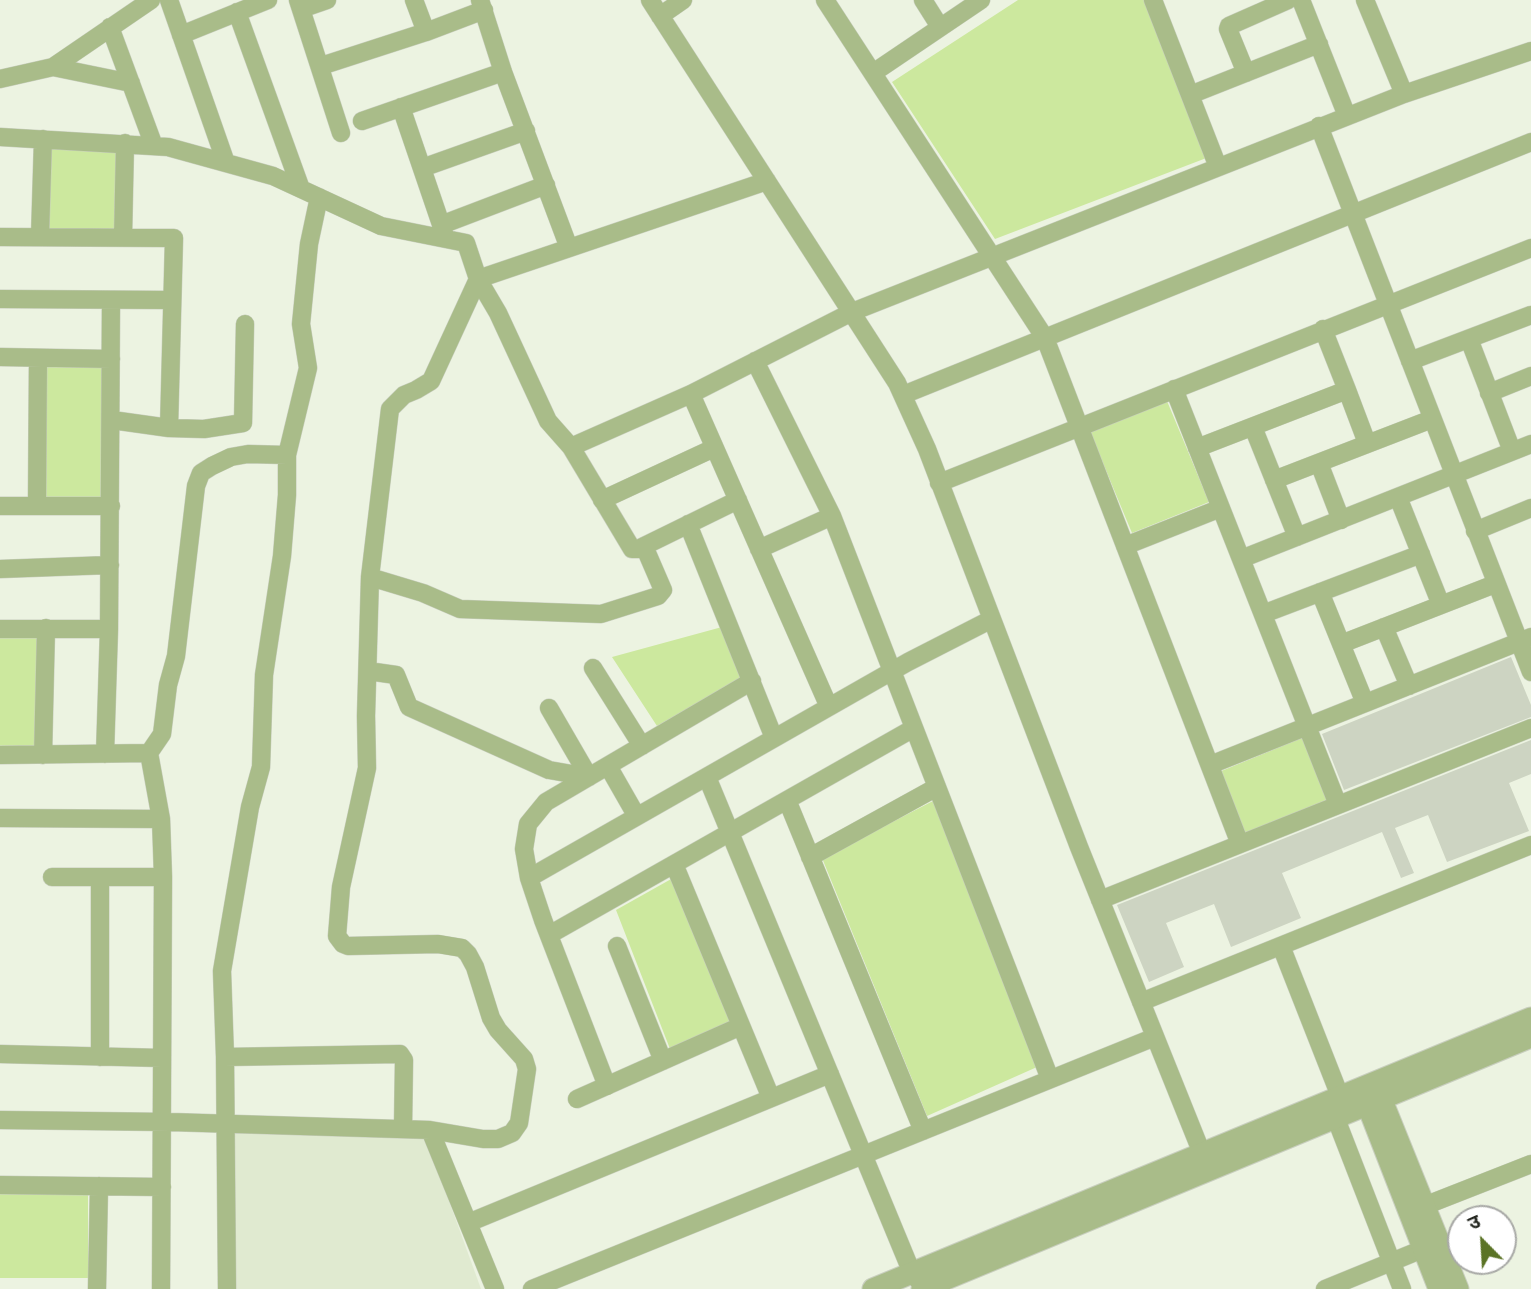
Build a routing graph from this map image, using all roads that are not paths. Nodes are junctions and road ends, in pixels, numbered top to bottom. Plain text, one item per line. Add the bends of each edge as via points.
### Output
1 (151, 0) edge
2 (169, 0) edge
3 (268, 0) edge
4 (327, 0) edge
5 (414, 0) edge
6 (650, 0) edge
7 (683, 0) edge
8 (825, 0) edge
9 (923, 0) edge
10 (981, 0) edge
11 (1153, 0) edge
12 (1289, 0) edge
13 (1301, 0) edge
14 (1365, 0) edge
15 (299, 4) edge
16 (482, 5) edge
17 (237, 12) junction
18 (660, 16) junction
19 (110, 27) junction
20 (940, 27) junction
21 (426, 32) junction
22 (181, 34) junction
23 (1319, 44) junction
24 (1531, 51) edge
25 (321, 66) junction
26 (52, 67) junction
27 (503, 72) junction
28 (873, 73) junction
29 (1245, 73) junction
30 (0, 79) edge
31 (131, 83) junction
32 (1404, 94) junction
33 (1191, 95) junction
34 (401, 107) junction
35 (1347, 116) junction
36 (362, 121) dead end
37 (1319, 126) junction
38 (526, 131) junction
39 (341, 133) dead end
40 (0, 137) edge
41 (43, 139) junction
42 (1531, 142) edge
43 (125, 144) junction
44 (154, 146) junction
45 (226, 163) junction
46 (1218, 167) junction
47 (422, 168) junction
48 (767, 181) junction
49 (546, 185) junction
50 (301, 189) junction
51 (319, 197) junction
52 (1352, 215) junction
53 (444, 232) junction
54 (0, 237) edge
55 (40, 237) junction
56 (123, 237) junction
57 (569, 248) junction
58 (1531, 248) edge
59 (992, 257) junction
60 (478, 279) junction
61 (0, 299) edge
62 (111, 300) junction
63 (172, 300) junction
64 (1388, 304) junction
65 (852, 312) junction
66 (1531, 315) edge
67 (245, 324) dead end
68 (1323, 329) junction
69 (1045, 338) junction
70 (1469, 339) junction
71 (0, 357) edge
72 (38, 358) junction
73 (111, 359) junction
74 (755, 361) junction
75 (1410, 361) junction
76 (1531, 376) edge
77 (1174, 389) junction
78 (1347, 390) junction
79 (1489, 393) junction
80 (691, 394) junction
81 (903, 395) junction
82 (1432, 419) junction
83 (111, 420) junction
84 (1079, 427) junction
85 (1253, 427) junction
86 (169, 428) junction
87 (1367, 443) junction
88 (1531, 443) edge
89 (571, 447) junction
90 (714, 447) junction
91 (1197, 448) junction
92 (1512, 451) junction
93 (287, 455) junction
94 (1319, 463) junction
95 (1453, 475) junction
96 (1274, 480) junction
97 (939, 482) junction
98 (1398, 497) junction
99 (602, 500) junction
100 (738, 500) junction
101 (0, 506) edge
102 (37, 506) junction
103 (111, 506) junction
104 (1221, 508) junction
105 (1531, 508) edge
106 (832, 516) junction
107 (1341, 520) junction
108 (688, 524) junction
109 (1475, 531) junction
110 (1297, 537) junction
111 (644, 546) junction
112 (1125, 546) junction
113 (759, 549) junction
114 (1420, 554) junction
115 (1241, 559) junction
116 (110, 565) junction
117 (0, 569) edge
118 (370, 578) junction
119 (1495, 584) junction
120 (1320, 592) junction
121 (1441, 605) junction
122 (1263, 614) junction
123 (992, 619) junction
124 (1384, 627) junction
125 (46, 628) junction
126 (0, 629) edge
127 (109, 629) junction
128 (1524, 640) edge
129 (1341, 644) junction
130 (593, 668) dead end
131 (368, 671) junction
132 (892, 671) junction
133 (1531, 672) edge
134 (752, 681) junction
135 (1409, 686) junction
136 (1365, 704) junction
137 (829, 707) junction
138 (549, 708) dead end
139 (1307, 726) junction
140 (914, 728) junction
141 (1531, 728) edge
142 (774, 738) junction
143 (642, 746) junction
144 (149, 753) junction
145 (105, 754) junction
146 (0, 755) edge
147 (43, 755) junction
148 (1210, 765) junction
149 (608, 766) junction
150 (589, 777) junction
151 (707, 777) junction
152 (937, 787) junction
153 (787, 800) junction
154 (1338, 805) junction
155 (636, 815) junction
156 (0, 818) edge
157 (161, 819) junction
158 (730, 832) junction
159 (1240, 844) junction
160 (1531, 845) edge
161 (810, 858) junction
162 (674, 864) junction
163 (52, 877) dead end
164 (100, 877) junction
165 (163, 877) junction
166 (529, 878) junction
167 (1101, 900) junction
168 (549, 935) junction
169 (617, 946) dead end
170 (1281, 946) junction
171 (1141, 1002) junction
172 (1531, 1018) edge
173 (741, 1026) junction
174 (1155, 1037) junction
175 (1531, 1037) edge
176 (0, 1054) edge
177 (100, 1057) junction
178 (225, 1057) junction
179 (162, 1058) junction
180 (663, 1061) junction
181 (830, 1074) junction
182 (1050, 1079) junction
183 (607, 1086) junction
184 (771, 1098) junction
185 (577, 1099) dead end
186 (1352, 1102) junction
187 (0, 1120) edge
188 (162, 1122) junction
189 (225, 1124) junction
190 (404, 1129) junction
191 (430, 1130) junction
192 (923, 1131) junction
193 (863, 1155) junction
194 (1205, 1162) junction
195 (1531, 1164) edge
196 (0, 1185) edge
197 (99, 1186) junction
198 (162, 1187) junction
199 (1424, 1206) junction
200 (468, 1223) junction
201 (1423, 1249) junction
202 (1392, 1262) junction
203 (921, 1285) edge
204 (97, 1289) edge
205 (161, 1289) edge
206 (227, 1289) edge
207 (495, 1289) edge
208 (532, 1289) edge
209 (873, 1289) edge
210 (1325, 1289) edge
211 (1402, 1289) edge
212 (1438, 1289) edge
213 (1458, 1289) edge

1 - 19 street
2 - 22 street
3 - 17 street
4 - 15 street
5 - 21 street
6 - 18 street
7 - 18 street
8 - 28 street
9 - 20 street
10 - 20 street
11 - 33 street
12 - 29 street via 1229,26
13 - 23 street
14 - 32 street
15 - 25 street
16 - 21 street
16 - 27 street
17 - 22 street
17 - 50 street
18 - 48 street
19 - 26 street
19 - 31 street
20 - 28 street
21 - 25 street
22 - 45 street
23 - 29 street
23 - 35 street
24 - 32 street
25 - 39 street
26 - 30 street
26 - 31 street
27 - 34 street
27 - 38 street
28 - 59 street
29 - 33 street
31 - 44 street
32 - 35 street
33 - 46 street
34 - 36 street
34 - 47 street
35 - 37 street
37 - 46 street
37 - 52 street
38 - 47 street
38 - 49 street
40 - 41 street
41 - 43 street
41 - 55 street
42 - 52 street
43 - 44 street
43 - 56 street
44 - 45 street
45 - 50 street
46 - 59 street
47 - 53 street
48 - 57 street
48 - 65 street
49 - 53 street
49 - 57 street
50 - 51 street
51 - 53 street via 381,226
51 - 93 street via 301,324 308,368
52 - 64 street
52 - 69 street
53 - 60 street via 466,243
54 - 55 street
55 - 56 street
56 - 63 street via 174,238
57 - 60 street
58 - 64 street
59 - 65 street
59 - 69 street
60 - 89 street via 548,421
60 - 118 street via 431,381 404,394 390,409
61 - 62 street
62 - 63 street
62 - 73 street
63 - 86 street
64 - 68 street
64 - 75 street
65 - 74 street
65 - 81 street
66 - 70 street
67 - 86 street via 243,423
68 - 77 street
68 - 78 street
69 - 81 street
69 - 84 street
70 - 75 street
70 - 79 street
71 - 72 street
72 - 73 street
72 - 102 street
73 - 83 street
74 - 80 street
74 - 106 street
75 - 82 street
76 - 79 street
77 - 84 street
77 - 91 street
78 - 85 street
78 - 87 street
79 - 92 street
80 - 89 street
80 - 90 street
81 - 97 street
82 - 87 street
82 - 95 street
83 - 86 street
83 - 103 street
84 - 97 street
84 - 112 street
85 - 91 street
85 - 96 street
87 - 94 street
88 - 92 street
89 - 99 street
90 - 99 street
90 - 100 street
91 - 104 street
92 - 95 street
93 - 144 street via 231,457 201,473 162,734
93 - 178 street via 282,556 264,675 261,767 222,971
94 - 96 street
94 - 107 street
95 - 98 street
95 - 109 street
96 - 110 street
97 - 123 street
98 - 107 street
98 - 114 street
99 - 111 street via 632,549
100 - 108 street
100 - 113 street
101 - 102 street
102 - 103 street
103 - 116 street
104 - 112 street
104 - 115 street
105 - 109 street
106 - 113 street
106 - 132 street
107 - 110 street
108 - 111 street
108 - 134 street
109 - 119 street
110 - 115 street
111 - 118 street via 663,587 661,593 601,614 460,608
112 - 148 street
113 - 137 street
114 - 120 street
114 - 121 street
115 - 122 street
116 - 117 street
116 - 127 street
118 - 131 street
119 - 121 street
119 - 128 street
120 - 122 street
120 - 129 street
121 - 124 street
122 - 139 street
123 - 132 street
123 - 167 street
124 - 129 street
124 - 135 street
125 - 126 street
125 - 127 street
125 - 147 street
127 - 145 street
128 - 133 street
128 - 135 street
129 - 136 street
130 - 143 street
131 - 150 street via 396,675 410,708 549,771
131 - 191 street via 367,768 341,887 337,936 348,946 438,944 463,948 475,967 491,1018 527,1069 519,1123 512,1133 483,1139
132 - 137 street
132 - 140 street
134 - 142 street
134 - 143 street
135 - 136 street
136 - 139 street
137 - 142 street
138 - 150 street
139 - 148 street
139 - 154 street
140 - 152 street
140 - 153 street
141 - 154 street
142 - 151 street
143 - 149 street
144 - 145 street
144 - 157 street
145 - 147 street
146 - 147 street
148 - 159 street
149 - 150 street
149 - 155 street
150 - 166 street via 546,802 528,824 524,849
151 - 155 street
151 - 158 street
152 - 161 street
152 - 182 street
153 - 158 street
153 - 161 street
154 - 159 street
155 - 166 street
156 - 157 street
157 - 165 street
158 - 162 street
158 - 181 street
159 - 167 street
160 - 170 street
161 - 192 street
162 - 168 street
162 - 173 street
163 - 164 street
164 - 165 street
164 - 177 street
165 - 179 street
166 - 168 street
167 - 171 street
168 - 183 street
169 - 180 street
170 - 171 street
170 - 186 street
171 - 174 street
172 - 186 street
173 - 180 street
173 - 184 street
174 - 182 street
174 - 194 street
175 - 186 street
176 - 177 street
177 - 179 street
178 - 189 street
178 - 190 street via 400,1054 404,1060
179 - 188 street
180 - 183 street
181 - 184 street
181 - 193 street
182 - 192 street
183 - 185 street
184 - 200 street
186 - 194 street
186 - 199 street
186 - 201 street
186 - 202 street
187 - 188 street
188 - 189 street
188 - 198 street
189 - 190 street
189 - 206 street
190 - 191 street
191 - 200 street
192 - 193 street
193 - 203 street
193 - 208 street
194 - 203 street
195 - 199 street
196 - 197 street
197 - 198 street
197 - 204 street
198 - 205 street
199 - 213 street
200 - 207 street
201 - 202 street
201 - 212 street
202 - 210 street
202 - 211 street
203 - 209 street

